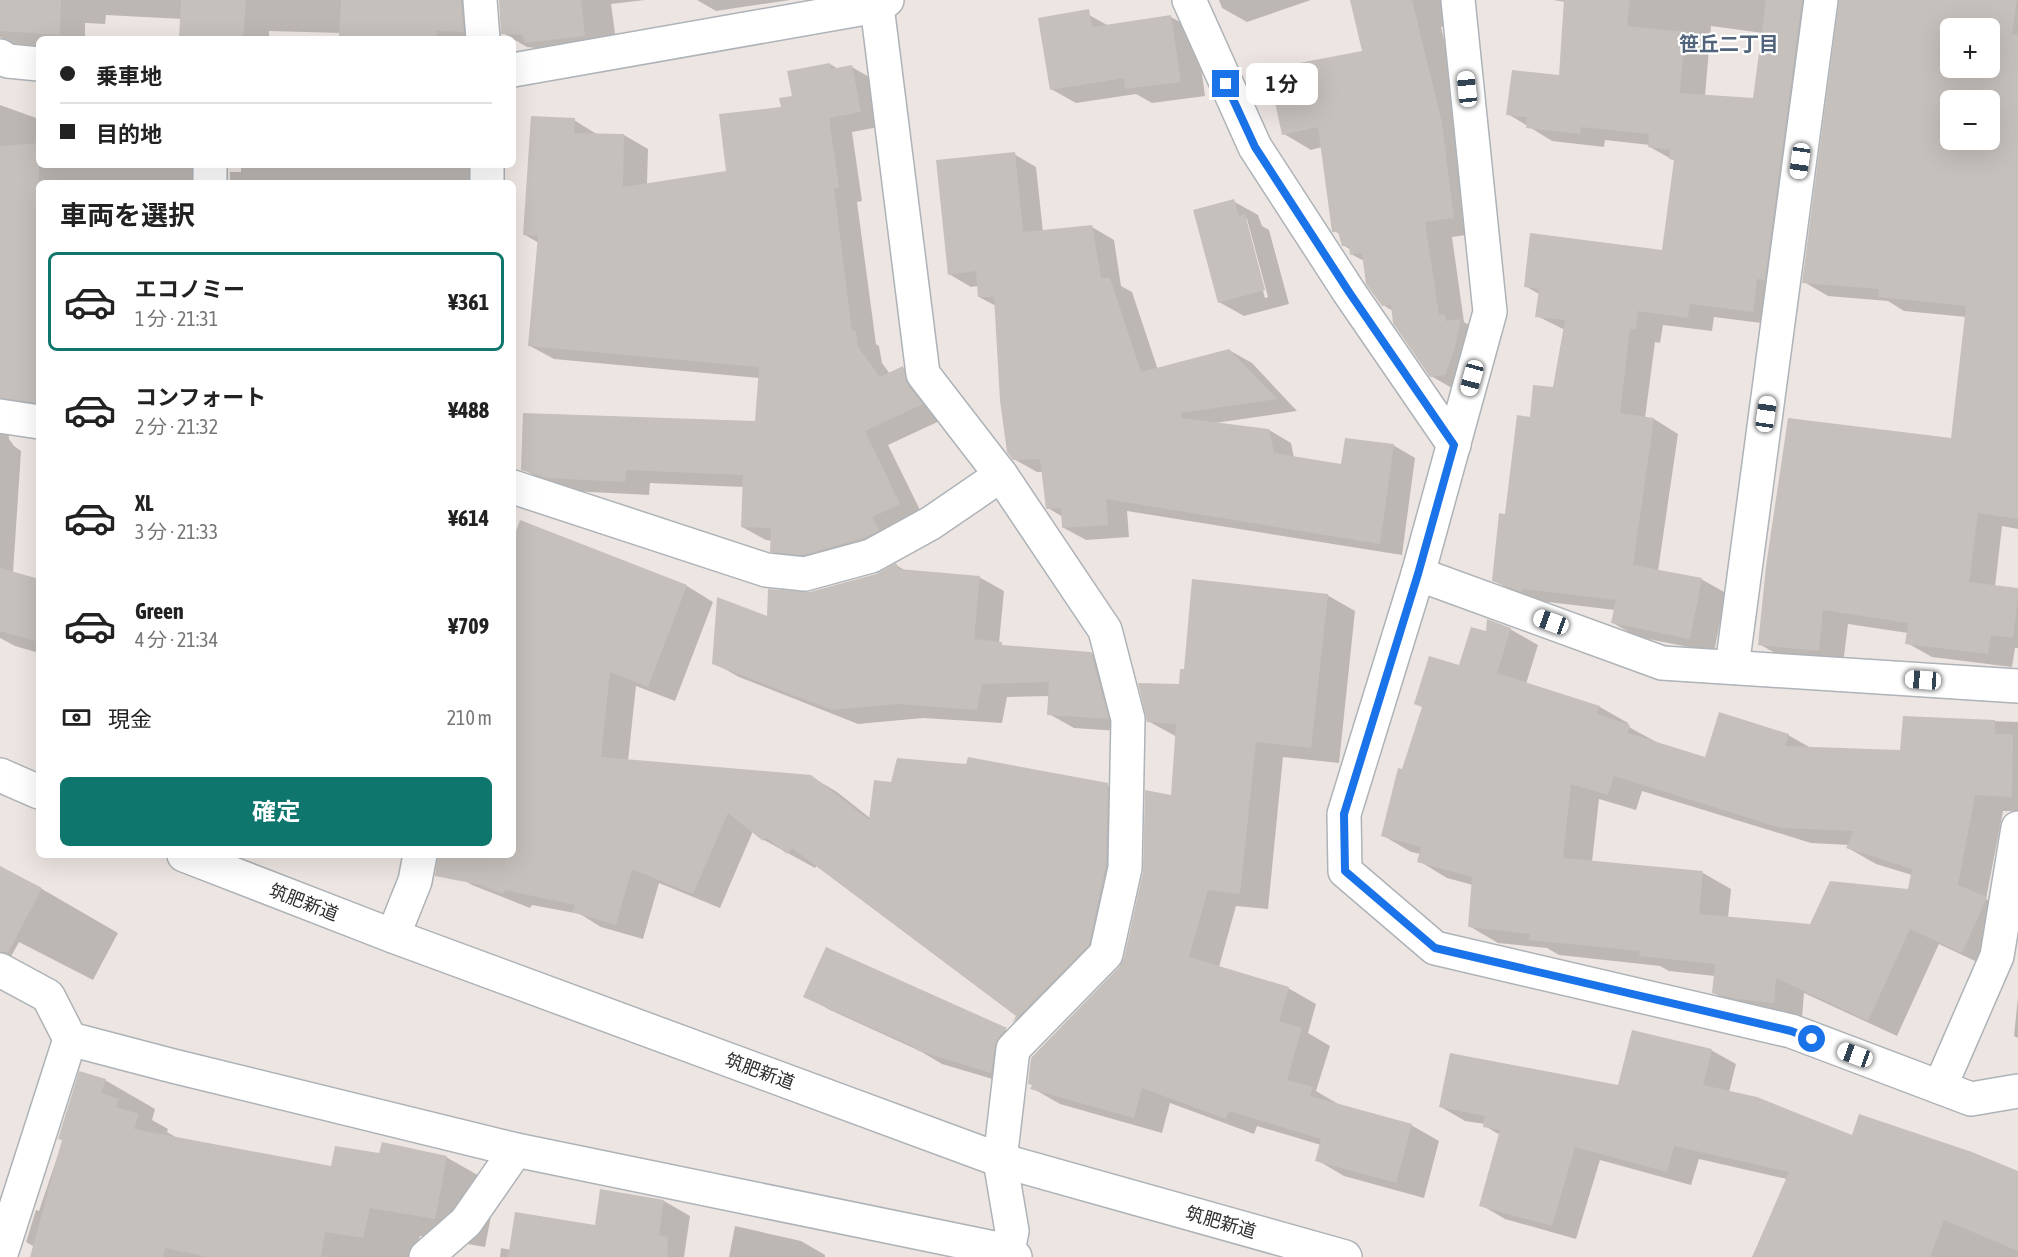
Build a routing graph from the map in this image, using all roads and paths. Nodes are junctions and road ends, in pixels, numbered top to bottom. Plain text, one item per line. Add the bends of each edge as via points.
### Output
1 (480, 0) edge
2 (1189, 0) edge
3 (1458, 0) edge
4 (1821, 0) edge
5 (881, 2) edge
6 (483, 36) edge
7 (0, 56) edge
8 (36, 64) edge
9 (516, 69) edge
10 (0, 416) edge
11 (36, 422) edge
12 (1454, 445) junction
13 (1001, 475) junction
14 (516, 488) edge
15 (1418, 574) junction
16 (1732, 667) junction
17 (2018, 686) edge
18 (0, 775) edge
19 (36, 791) edge
20 (2018, 828) edge
21 (192, 858) edge
22 (419, 858) edge
23 (393, 936) junction
24 (0, 970) edge
25 (70, 1039) junction
26 (1940, 1087) junction
27 (2018, 1091) edge
28 (516, 1150) junction
29 (1000, 1160) junction
30 (1012, 1254) edge
31 (0, 1257) edge
32 (426, 1257) edge
33 (1346, 1257) edge

1 - 6 street
2 - 12 street via 1255,147
3 - 12 street via 1490,312
4 - 16 street
5 - 9 street
5 - 13 street via 923,374
7 - 8 street via 8,61
10 - 11 street
12 - 15 street
13 - 14 street via 931,524 871,556 805,574 765,570
13 - 29 street via 1106,630 1128,718 1125,868 1106,954 1013,1049
15 - 16 street via 1662,663
15 - 26 street via 1344,814 1345,871 1435,948 1791,1031
16 - 17 street
18 - 19 street
20 - 26 street via 1997,956
21 - 23 street, 筑肥新道
22 - 23 street via 415,881
23 - 29 street, 筑肥新道
24 - 25 street via 48,996
25 - 28 street
25 - 31 street
26 - 27 street via 1971,1099
28 - 30 street
28 - 32 street via 466,1222
29 - 30 street
29 - 33 street, 筑肥新道

